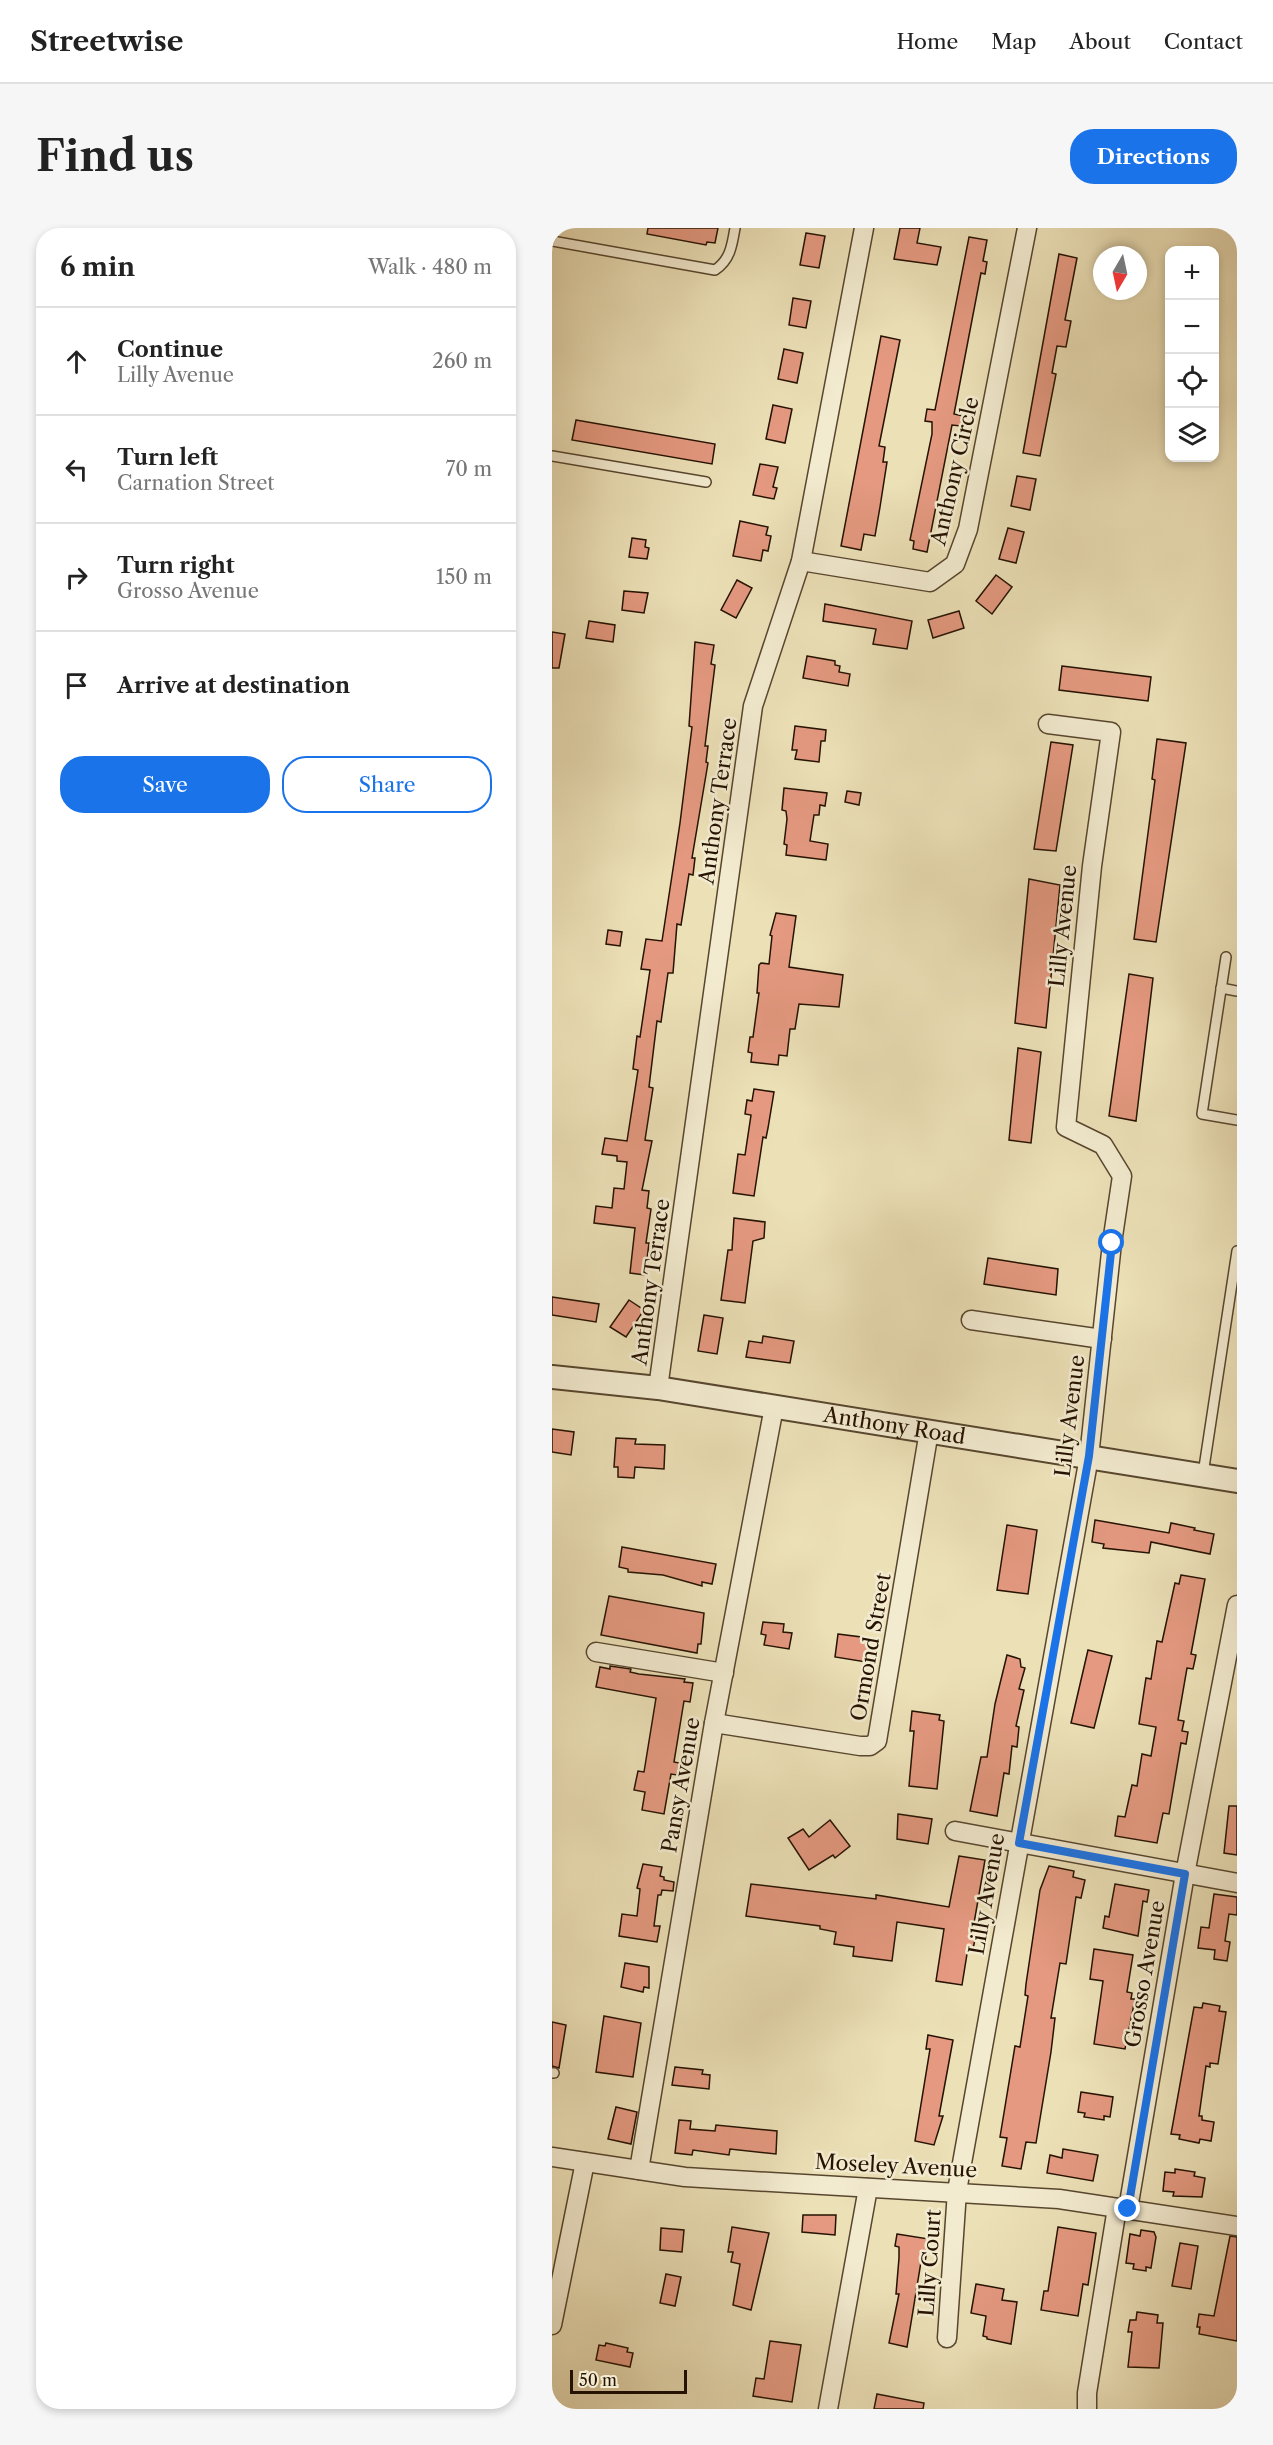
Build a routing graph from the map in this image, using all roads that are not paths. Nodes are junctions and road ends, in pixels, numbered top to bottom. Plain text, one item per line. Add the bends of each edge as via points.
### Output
1 (735, 228) edge
2 (864, 228) edge
3 (1027, 228) edge
4 (552, 241) edge
5 (552, 456) edge
6 (706, 482) dead end
7 (801, 561) junction
8 (1048, 724) dead end
9 (1226, 957) dead end
10 (1221, 988) junction
11 (1237, 991) edge
12 (1237, 1120) edge
13 (1237, 1251) edge
14 (971, 1320) dead end
15 (1102, 1339) junction
16 (552, 1377) edge
17 (658, 1388) junction
18 (774, 1407) junction
19 (929, 1431) junction
20 (1089, 1456) junction
21 (1203, 1476) junction
22 (1237, 1481) edge
23 (1237, 1605) edge
24 (596, 1652) dead end
25 (724, 1673) junction
26 (714, 1723) junction
27 (956, 1831) dead end
28 (1019, 1843) junction
29 (1185, 1874) junction
30 (1237, 1882) edge
31 (552, 2157) edge
32 (585, 2162) junction
33 (639, 2170) junction
34 (868, 2188) junction
35 (957, 2191) junction
36 (1122, 2208) junction
37 (1237, 2226) edge
38 (552, 2325) edge
39 (947, 2338) dead end
40 (828, 2409) edge
41 (1087, 2409) edge

1 - 4 lane via 731,250 724,264 715,270
2 - 7 street, Anthony Terrace
3 - 7 street, Anthony Circle via 968,529 955,564 930,582
5 - 6 lane
7 - 17 street, Anthony Terrace via 753,706
8 - 15 street, Lilly Avenue via 1111,732 1092,866 1066,1127 1103,1145 1122,1176
9 - 10 lane
10 - 11 lane
10 - 12 lane via 1202,1114
13 - 21 lane
14 - 15 street
15 - 20 street, Lilly Avenue
16 - 17 street, Anthony Road
17 - 18 street, Anthony Road
18 - 19 street, Anthony Road
18 - 25 street, Pansy Avenue
19 - 20 street, Anthony Road
19 - 26 street, Ormond Street via 877,1741 860,1746
20 - 21 street, Anthony Road
20 - 28 street, Lilly Avenue
21 - 22 street, Anthony Road
23 - 29 street, Grosso Avenue
24 - 25 street
25 - 26 street, Pansy Avenue
26 - 33 street, Pansy Avenue
27 - 28 street
28 - 29 street
28 - 35 street, Lilly Avenue
29 - 30 street
29 - 36 street, Grosso Avenue
31 - 32 street, Moseley Avenue
32 - 33 street, Moseley Avenue
32 - 38 street
33 - 34 street, Moseley Avenue via 685,2177
34 - 35 street, Moseley Avenue
34 - 40 street
35 - 36 street, Moseley Avenue
35 - 39 street, Lilly Court
36 - 37 street, Moseley Avenue
36 - 41 street, Grosso Avenue

